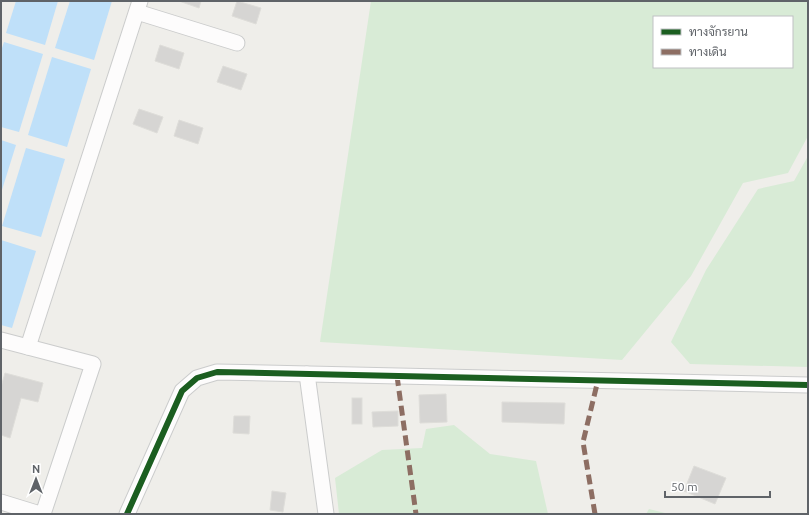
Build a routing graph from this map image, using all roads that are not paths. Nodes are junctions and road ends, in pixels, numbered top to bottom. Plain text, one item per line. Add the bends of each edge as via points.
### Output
1 (138, 6) edge
2 (237, 43) dead end
3 (1, 340) edge
4 (28, 347) junction
5 (307, 374) junction
6 (808, 385) edge
7 (1, 502) edge
8 (40, 514) edge
9 (43, 514) edge
10 (127, 514) edge
11 (326, 514) edge

1 - 2 street
1 - 4 street
3 - 4 street
4 - 9 street via 92,364
5 - 6 street
5 - 10 street via 216,372 197,378 182,391
5 - 11 street
7 - 8 street

